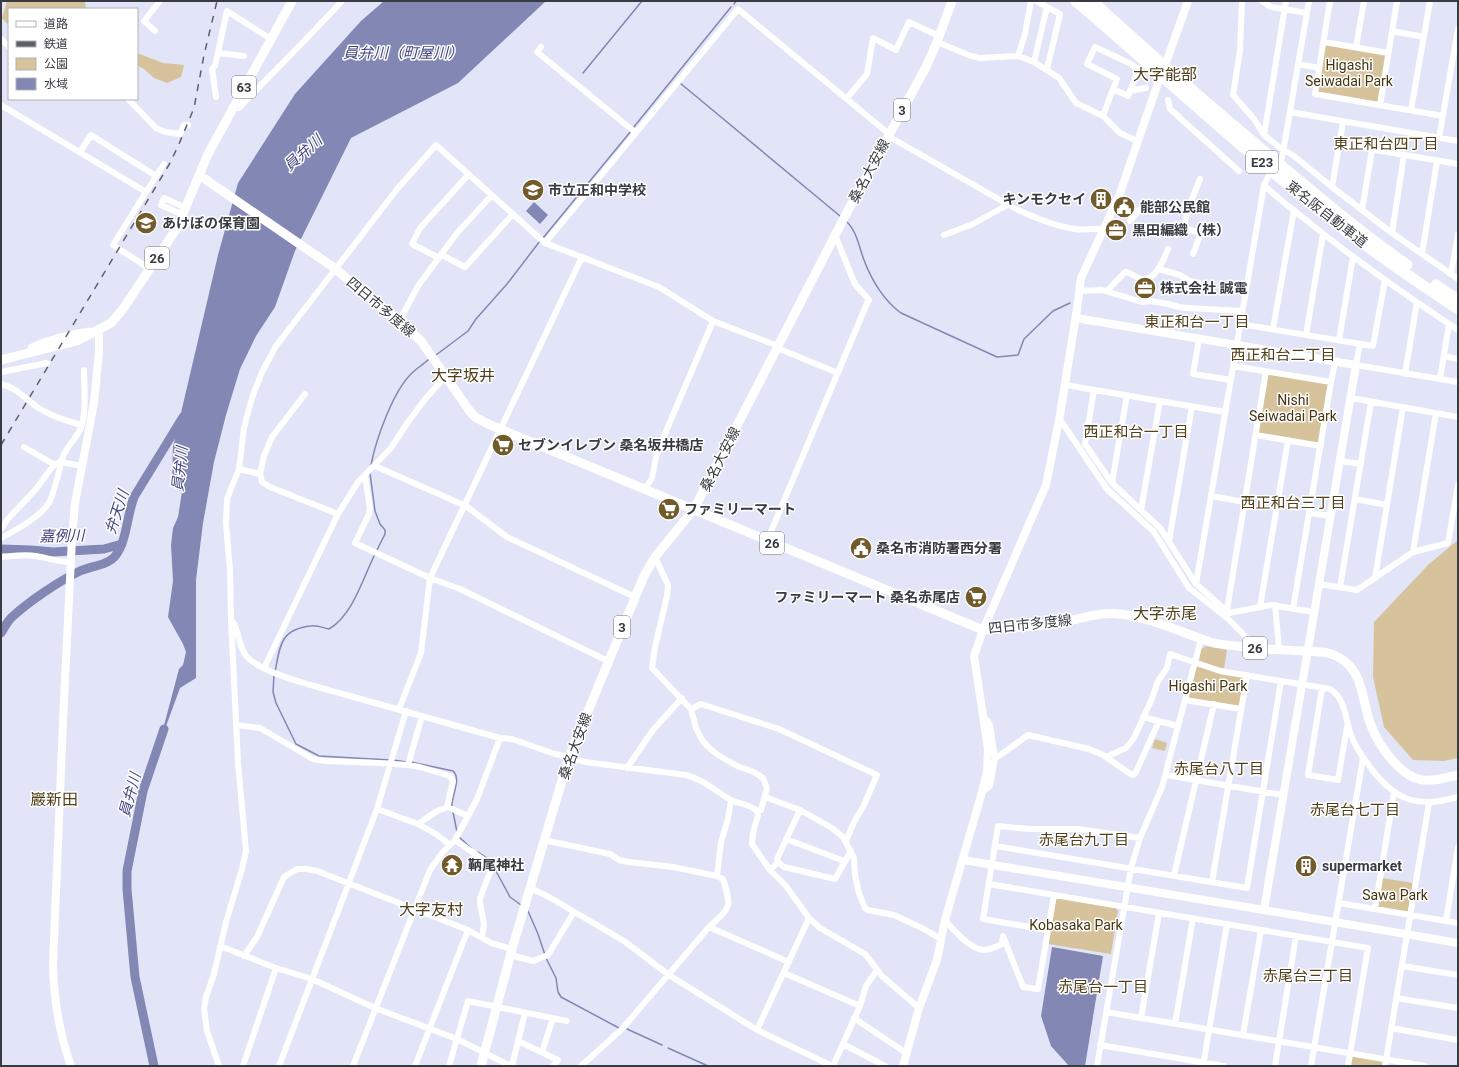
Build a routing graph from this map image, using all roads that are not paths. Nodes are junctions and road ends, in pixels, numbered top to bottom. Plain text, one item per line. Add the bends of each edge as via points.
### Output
1 (160, 1) edge
2 (292, 1) edge
3 (342, 1) edge
4 (952, 1) edge
5 (1032, 1) edge
6 (1036, 1) edge
7 (1076, 1) edge
8 (1092, 1) edge
9 (1188, 1) edge
10 (1242, 1) edge
11 (1262, 1) edge
12 (1286, 1) edge
13 (1309, 1) edge
14 (1330, 1) edge
15 (1364, 1) edge
16 (1397, 1) edge
17 (1430, 1) edge
18 (1047, 7) junction
19 (1284, 9) junction
20 (1307, 13) junction
21 (1458, 29) edge
22 (155, 31) dead end
23 (1392, 32) junction
24 (1424, 37) junction
25 (271, 39) junction
26 (938, 39) junction
27 (1324, 42) junction
28 (1457, 42) edge
29 (541, 47) dead end
30 (1356, 47) junction
31 (218, 53) junction
32 (1388, 53) junction
33 (244, 56) dead end
34 (1018, 56) junction
35 (1167, 60) dead end
36 (1034, 62) junction
37 (1298, 64) junction
38 (1319, 68) junction
39 (1047, 69) junction
40 (1159, 80) dead end
41 (1146, 88) dead end
42 (1113, 89) junction
43 (1130, 92) junction
44 (216, 97) dead end
45 (847, 98) junction
46 (129, 100) edge
47 (1168, 100) dead end
48 (1, 105) edge
49 (1380, 105) junction
50 (234, 106) junction
51 (1411, 110) junction
52 (1290, 112) junction
53 (1103, 116) junction
54 (1443, 116) junction
55 (1343, 122) junction
56 (188, 125) dead end
57 (633, 131) junction
58 (889, 135) junction
59 (1264, 135) junction
60 (1439, 138) junction
61 (1458, 141) edge
62 (1137, 142) junction
63 (1340, 144) junction
64 (1284, 150) junction
65 (1372, 150) junction
66 (80, 152) junction
67 (1404, 155) junction
68 (1282, 158) dead end
69 (1437, 161) junction
70 (164, 164) dead end
71 (1458, 164) edge
72 (1239, 170) dead end
73 (469, 174) junction
74 (156, 176) junction
75 (201, 176) junction
76 (1268, 177) dead end
77 (1200, 179) dead end
78 (1264, 185) junction
79 (1332, 187) junction
80 (146, 192) junction
81 (492, 195) junction
82 (1009, 204) junction
83 (1139, 210) dead end
84 (1294, 210) junction
85 (1362, 210) junction
86 (513, 214) junction
87 (1130, 221) dead end
88 (1103, 230) junction
89 (1392, 233) junction
90 (1323, 234) junction
91 (1458, 234) edge
92 (835, 235) junction
93 (944, 235) dead end
94 (542, 241) junction
95 (1168, 249) dead end
96 (1193, 254) dead end
97 (1422, 254) junction
98 (440, 257) junction
99 (582, 257) junction
100 (1353, 257) junction
101 (334, 268) junction
102 (150, 269) junction
103 (1159, 269) junction
104 (1451, 274) junction
105 (1458, 279) edge
106 (1385, 280) junction
107 (1199, 283) dead end
108 (1079, 291) junction
109 (1107, 291) junction
110 (1458, 300) edge
111 (1417, 302) junction
112 (1458, 309) edge
113 (1242, 311) junction
114 (1076, 318) junction
115 (713, 321) junction
116 (1240, 324) junction
117 (1449, 324) junction
118 (404, 325) junction
119 (99, 330) junction
120 (1273, 330) junction
121 (1458, 330) edge
122 (1306, 335) junction
123 (1199, 339) junction
124 (1339, 340) junction
125 (1360, 344) junction
126 (1237, 345) junction
127 (777, 347) junction
128 (1444, 356) junction
129 (1458, 359) edge
130 (1, 360) edge
131 (1335, 362) junction
132 (47, 363) dead end
133 (1356, 365) junction
134 (1233, 366) junction
135 (84, 370) dead end
136 (1266, 371) junction
137 (1, 372) edge
138 (838, 373) junction
139 (1405, 374) junction
140 (445, 377) junction
141 (1440, 379) junction
142 (1230, 380) junction
143 (1331, 382) junction
144 (1458, 382) edge
145 (1, 384) edge
146 (1065, 385) junction
147 (1094, 390) junction
148 (305, 394) dead end
149 (1127, 395) junction
150 (1351, 398) junction
151 (1160, 401) junction
152 (1371, 402) junction
153 (1192, 406) junction
154 (1403, 407) junction
155 (1225, 412) junction
156 (1436, 413) junction
157 (1458, 417) edge
158 (1059, 418) junction
159 (81, 425) junction
160 (500, 429) junction
161 (1256, 435) junction
162 (1288, 440) junction
163 (1321, 446) junction
164 (24, 447) dead end
165 (1340, 461) junction
166 (58, 464) junction
167 (1361, 464) junction
168 (82, 466) junction
169 (374, 467) junction
170 (239, 469) junction
171 (260, 474) junction
172 (366, 475) junction
173 (1112, 483) junction
174 (1458, 485) edge
175 (645, 489) junction
176 (1211, 496) junction
177 (1355, 500) junction
178 (1244, 502) junction
179 (1387, 505) junction
180 (466, 506) junction
181 (694, 509) junction
182 (1141, 510) junction
183 (1310, 513) junction
184 (338, 514) junction
185 (1331, 516) junction
186 (1, 529) edge
187 (1, 538) edge
188 (767, 541) junction
189 (1169, 541) junction
190 (1412, 552) junction
191 (1, 557) edge
192 (655, 557) junction
193 (70, 562) junction
194 (430, 578) junction
195 (1375, 578) junction
196 (1196, 584) junction
197 (1319, 584) junction
198 (1340, 587) junction
199 (634, 597) junction
200 (1275, 605) junction
201 (1260, 607) junction
202 (1293, 608) junction
203 (1227, 610) junction
204 (1314, 612) junction
205 (231, 619) junction
206 (983, 630) junction
207 (1201, 638) junction
208 (1256, 648) junction
209 (1279, 649) junction
210 (1308, 651) junction
211 (608, 661) junction
212 (1195, 662) junction
213 (264, 668) junction
214 (1247, 675) junction
215 (1281, 681) junction
216 (1302, 685) junction
217 (1322, 688) junction
218 (682, 698) junction
219 (1185, 700) junction
220 (1214, 704) junction
221 (399, 709) junction
222 (691, 709) junction
223 (1241, 709) junction
224 (406, 712) junction
225 (422, 716) junction
226 (1143, 717) junction
227 (984, 718) junction
228 (1159, 721) junction
229 (236, 725) junction
230 (1347, 725) junction
231 (1178, 726) junction
232 (500, 738) junction
233 (569, 757) junction
234 (1106, 757) junction
235 (995, 758) junction
236 (1363, 758) junction
237 (392, 761) junction
238 (409, 763) junction
239 (627, 768) junction
240 (1166, 775) junction
241 (1458, 775) edge
242 (1196, 780) junction
243 (1228, 786) junction
244 (1262, 791) junction
245 (982, 792) junction
246 (1394, 792) junction
247 (1283, 795) junction
248 (765, 797) junction
249 (1458, 797) edge
250 (731, 800) junction
251 (1429, 803) junction
252 (451, 808) junction
253 (377, 809) junction
254 (800, 810) junction
255 (757, 812) junction
256 (468, 816) junction
257 (418, 824) junction
258 (457, 837) junction
259 (786, 838) junction
260 (1140, 838) junction
261 (544, 840) junction
262 (846, 841) junction
263 (450, 845) junction
264 (995, 846) junction
265 (1458, 847) edge
266 (850, 851) junction
267 (963, 860) junction
268 (844, 861) junction
269 (778, 862) junction
270 (992, 864) junction
271 (1131, 868) junction
272 (770, 870) junction
273 (1174, 875) junction
274 (717, 876) junction
275 (1212, 882) junction
276 (349, 884) junction
277 (989, 884) junction
278 (1127, 887) junction
279 (530, 888) junction
280 (1054, 895) junction
281 (1339, 903) junction
282 (1124, 906) junction
283 (414, 909) junction
284 (1375, 909) junction
285 (1264, 910) junction
286 (574, 912) junction
287 (1159, 913) junction
288 (1410, 915) junction
289 (808, 918) junction
290 (1193, 918) junction
291 (945, 920) junction
292 (1446, 921) junction
293 (1336, 922) junction
294 (1005, 923) junction
295 (1458, 923) edge
296 (1227, 924) junction
297 (709, 928) junction
298 (468, 930) junction
299 (1048, 930) junction
300 (1261, 930) junction
301 (1407, 934) junction
302 (1003, 936) junction
303 (1296, 936) junction
304 (482, 938) junction
305 (941, 939) junction
306 (1332, 942) junction
307 (1458, 943) edge
308 (220, 946) junction
309 (511, 952) junction
310 (244, 956) junction
311 (789, 962) junction
312 (1402, 966) junction
313 (276, 968) junction
314 (877, 970) junction
315 (784, 972) junction
316 (669, 975) junction
317 (1458, 975) edge
318 (312, 979) junction
319 (1396, 998) junction
320 (860, 1006) junction
321 (497, 1007) junction
322 (375, 1008) junction
323 (919, 1008) junction
324 (1458, 1008) edge
325 (1106, 1012) junction
326 (525, 1013) junction
327 (553, 1018) junction
328 (854, 1018) junction
329 (1141, 1018) junction
330 (566, 1021) dead end
331 (1175, 1024) junction
332 (429, 1028) junction
333 (1391, 1028) junction
334 (758, 1030) junction
335 (1209, 1030) junction
336 (1243, 1036) junction
337 (457, 1039) junction
338 (1458, 1040) edge
339 (518, 1041) junction
340 (1279, 1041) junction
341 (843, 1044) junction
342 (1100, 1045) junction
343 (1315, 1047) junction
344 (542, 1052) junction
345 (906, 1052) junction
346 (484, 1053) junction
347 (1350, 1053) junction
348 (1385, 1063) edge
349 (1203, 1064) edge
350 (1411, 1065) edge
351 (71, 1066) edge
352 (219, 1066) edge
353 (243, 1066) edge
354 (279, 1066) edge
355 (353, 1066) edge
356 (415, 1066) edge
357 (450, 1066) edge
358 (481, 1066) edge
359 (512, 1066) edge
360 (553, 1066) edge
361 (581, 1066) edge
362 (831, 1066) edge
363 (885, 1066) edge
364 (903, 1066) edge
365 (1097, 1066) edge
366 (1224, 1066) edge
367 (1275, 1066) edge
368 (1311, 1066) edge
369 (1348, 1066) edge
370 (1425, 1066) edge

1 - 22 street via 144,21
2 - 25 main road, 63
3 - 50 street via 240,108
4 - 26 main road, 桑名大安線 / 3
5 - 34 street
6 - 18 street
7 - 112 highway, 東名阪自動車道 / E23 via 1295,189 1387,261
8 - 110 highway, 東名阪自動車道 / E23 via 1208,105 1345,219
9 - 35 street
10 - 59 street via 1240,51 1232,96 1254,119
11 - 19 street via 1271,7
12 - 19 street
13 - 20 street
14 - 27 street
15 - 30 street
16 - 23 street
17 - 24 street
18 - 36 street
18 - 39 street via 1060,14
19 - 20 street
19 - 59 street
20 - 37 street
21 - 28 street
23 - 24 street
23 - 32 street
24 - 51 street
25 - 31 street via 227,11
25 - 50 main road, 63
26 - 34 street via 980,58
26 - 45 street via 909,22 896,50 874,38 867,74
26 - 58 main road, 桑名大安線 / 3 via 926,67
27 - 30 street
27 - 38 street
28 - 54 street
29 - 57 street via 537,52
30 - 32 street
31 - 33 street
31 - 44 street via 212,69
32 - 49 street
34 - 36 street
36 - 39 street
37 - 38 street
37 - 52 street
38 - 49 street via 1315,94
39 - 53 street via 1059,78 1076,104
40 - 62 street
41 - 43 street
42 - 43 street via 1128,96
42 - 43 street via 1117,79 1087,64 1095,47 1139,69
42 - 53 street
45 - 57 street via 738,9 679,82
45 - 58 street
46 - 56 street via 156,128 165,132 180,134 184,125
47 - 72 street via 1170,110
48 - 66 street
49 - 51 street
50 - 75 main road, 63 via 214,141
51 - 54 street
52 - 55 street
52 - 64 street
53 - 62 street via 1120,133
54 - 60 street
55 - 60 street
55 - 63 street
57 - 94 street
58 - 82 street
58 - 92 main road, 桑名大安線 / 3
59 - 64 street
60 - 61 street
62 - 88 street via 1119,196
63 - 65 street
63 - 79 street
64 - 68 street
64 - 79 street
65 - 67 street
65 - 85 street
66 - 74 street via 91,136
66 - 80 street
67 - 69 street
67 - 89 street
69 - 71 street
69 - 97 street
70 - 74 street
73 - 81 street
73 - 98 street via 420,228 412,244
73 - 101 street via 436,145
74 - 80 street
75 - 101 main road, 四日市多度線 / 26
75 - 102 main road, 26 via 177,228
76 - 78 street
77 - 96 street via 1183,228 1201,233
78 - 84 street
78 - 113 street
79 - 85 street
80 - 102 street via 113,245
81 - 86 street
81 - 98 street
82 - 88 street via 1035,218 1071,229
82 - 93 street via 973,224
83 - 87 street
84 - 90 street
84 - 120 street
85 - 89 street
86 - 94 street
86 - 98 street via 465,267
88 - 108 street via 1084,268
89 - 97 street
90 - 100 street
90 - 122 street
91 - 104 street
92 - 127 main road, 桑名大安線 / 3
92 - 138 street via 855,284 869,300
94 - 99 street
95 - 103 street
97 - 104 street
98 - 118 street via 409,301 401,318 405,321
99 - 115 street via 666,290
99 - 160 street
100 - 106 street
100 - 124 street
101 - 118 main road, 四日市多度線 / 26
101 - 170 street via 267,361 253,395 246,422
102 - 119 main road, 26 via 123,309 111,323
103 - 107 street
103 - 109 street via 1146,279 1125,272
104 - 105 street
106 - 111 street
106 - 125 street via 1374,346
108 - 109 street
108 - 114 street
109 - 113 street via 1142,302
111 - 117 street
111 - 139 street
113 - 116 street
114 - 123 street
114 - 146 street
115 - 127 street
115 - 175 street via 656,457 652,478
116 - 120 street
116 - 126 street
117 - 121 street
117 - 128 street
118 - 140 main road, 四日市多度線 / 26 via 421,341
119 - 130 main road, 26
119 - 168 street via 94,403
120 - 122 street
122 - 124 street
123 - 126 street
123 - 142 street via 1193,374
124 - 125 street
125 - 133 street
126 - 131 street
126 - 134 street
127 - 138 street
127 - 181 main road, 桑名大安線 / 3
128 - 129 street
128 - 141 street
131 - 133 street
131 - 143 street
132 - 137 street
133 - 139 street
133 - 150 street
134 - 136 street
134 - 142 street
135 - 159 street
136 - 143 street
136 - 161 street
138 - 188 street
139 - 141 street
140 - 160 main road, 四日市多度線 / 26 via 475,417
140 - 169 street
141 - 144 street
142 - 155 street
143 - 163 street
145 - 159 street via 18,390 40,409
146 - 147 street
146 - 158 street
147 - 149 street
147 - 173 street via 1085,444
148 - 171 street via 272,436
149 - 151 street
149 - 173 street
150 - 152 street
150 - 165 street
151 - 153 street
151 - 182 street
152 - 154 street
152 - 167 street
153 - 155 street
153 - 189 street
154 - 156 street
154 - 179 street
155 - 176 street
156 - 157 street
156 - 190 street
158 - 206 street via 1046,485
158 - 208 street via 1107,489 1154,532 1189,588 1227,618
159 - 166 street
160 - 175 main road, 四日市多度線 / 26
160 - 180 street
161 - 162 street
161 - 178 street
162 - 163 street
162 - 201 street
163 - 183 street
164 - 166 street
165 - 167 street
165 - 185 street
166 - 168 street
166 - 186 street
166 - 187 street via 60,468 50,501 45,508 15,531
167 - 177 street
168 - 193 street via 75,502
169 - 172 street
169 - 180 street
170 - 171 street
170 - 205 street via 227,499 226,512
171 - 184 street via 262,482 270,487
172 - 184 street via 358,482
172 - 194 street via 370,508 355,544
173 - 182 street
174 - 190 street via 1448,543
175 - 181 main road, 四日市多度線 / 26
176 - 178 street
176 - 196 street
177 - 179 street
177 - 198 street
178 - 203 street
179 - 195 street
180 - 194 street
180 - 199 street via 507,537
181 - 188 main road, 四日市多度線 / 26
181 - 192 main road, 桑名大安線 / 3
182 - 189 street via 1160,528
183 - 185 street
183 - 202 street
184 - 213 street
185 - 197 street
188 - 206 main road, 四日市多度線 / 26
189 - 196 street
190 - 195 street
191 - 193 street via 28,555
192 - 199 main road, 桑名大安線 / 3
192 - 218 street via 668,585 652,668
193 - 351 street via 53,965 57,1019
194 - 211 street via 460,589
194 - 221 street via 421,653
195 - 198 street via 1357,590
196 - 203 street
197 - 198 street
197 - 204 street
199 - 211 main road, 桑名大安線 / 3
200 - 201 street
200 - 202 street
200 - 209 street
201 - 203 street via 1229,613
202 - 204 street
204 - 210 street
205 - 213 street via 247,656
205 - 229 street
206 - 207 main road, 四日市多度線 / 26 via 1059,623 1092,615 1121,614
206 - 227 street via 974,656
207 - 208 main road, 四日市多度線 / 26 via 1223,645
207 - 212 street
208 - 209 main road, 四日市多度線 / 26
209 - 210 main road, 四日市多度線 / 26
210 - 216 street
210 - 241 main road, 四日市多度線 / 26 via 1332,654 1350,666 1359,680 1375,736 1389,757 1408,776 1427,781
211 - 233 main road, 桑名大安線 / 3
212 - 214 street via 1220,671
212 - 219 street
212 - 226 street via 1170,654 1167,668 1158,681
213 - 221 street via 315,686
214 - 215 street
214 - 223 street
215 - 216 street
215 - 244 street
216 - 217 street
216 - 247 street
217 - 230 street via 1330,689 1340,698
217 - 230 street via 1308,775 1338,780
218 - 222 street
218 - 239 street via 653,730
219 - 220 street
219 - 231 street
220 - 223 street
220 - 242 street
221 - 224 street
222 - 248 street via 696,728 705,744 718,755 763,778 767,785
222 - 262 street via 701,704 779,729 876,775
223 - 243 street
224 - 225 street
224 - 237 street
225 - 232 street
225 - 238 street
226 - 228 street
226 - 234 street via 1131,743
227 - 235 street via 990,725
227 - 245 street via 988,749 987,772
228 - 231 street
228 - 234 street via 1135,774 1132,775
229 - 237 street via 260,728 313,759
229 - 308 street via 246,851
230 - 236 street
231 - 240 street
232 - 233 street via 512,739
232 - 256 street
233 - 239 street via 595,764
233 - 261 main road, 桑名大安線 / 3
234 - 235 street via 1077,745 1028,734
235 - 245 street via 990,786
236 - 246 street via 1378,778
236 - 281 street
237 - 238 street
237 - 253 street
238 - 252 street via 450,776 453,781 448,804
239 - 250 street via 686,775 712,786
240 - 242 street
240 - 260 street
242 - 243 street
242 - 273 street
243 - 244 street
243 - 275 street
244 - 247 street
244 - 275 street via 1246,888
245 - 267 street
246 - 251 street via 1410,800
246 - 284 street
247 - 285 street
248 - 254 street
248 - 255 street via 761,810
249 - 251 street
250 - 255 street via 754,808
250 - 274 street via 720,842
251 - 288 street
252 - 256 street
252 - 257 street via 437,811
253 - 257 street
253 - 276 street
254 - 259 street
254 - 262 street via 832,828
255 - 272 street via 752,844
256 - 258 street
257 - 263 street
258 - 263 street
258 - 304 street via 491,867 480,903 484,924
259 - 268 street
259 - 269 street
260 - 264 street via 1078,829 998,826
260 - 271 street
261 - 274 street via 610,854 619,860
261 - 279 main road, 桑名大安線 / 3
262 - 266 street
263 - 283 street via 430,870
264 - 270 street
264 - 271 street
265 - 292 street
266 - 268 street
266 - 305 street via 854,858 855,875 865,908 894,915
267 - 270 street
267 - 291 street
268 - 269 street via 835,879 784,867
269 - 272 street
270 - 277 street
270 - 278 street
271 - 273 street
271 - 278 street
272 - 289 street via 786,886
273 - 275 street
274 - 297 street via 723,879 729,901 728,908
276 - 283 street
276 - 310 street via 307,868 288,873 280,882 258,937
276 - 318 street
277 - 280 street
277 - 294 street via 983,919
278 - 282 street
278 - 285 street
279 - 286 street via 549,896
279 - 309 main road, 桑名大安線 / 3
280 - 282 street
280 - 299 street
281 - 284 street
281 - 293 street
282 - 287 street
282 - 325 street
283 - 298 street
283 - 322 street
284 - 288 street
285 - 293 street
286 - 309 street via 545,957 533,961
286 - 316 street via 624,941
287 - 290 street
287 - 329 street
288 - 292 street
288 - 301 street
289 - 311 street
289 - 314 street via 820,928 865,954
290 - 296 street
290 - 331 street
291 - 302 street via 979,950 986,951 1002,944
291 - 305 street
292 - 295 street
293 - 301 street
293 - 306 street
294 - 299 street
294 - 302 street
296 - 300 street
296 - 335 street
297 - 311 street
297 - 316 street
298 - 304 street
298 - 332 street
299 - 302 street via 1038,989 1022,987
300 - 303 street
300 - 336 street
301 - 307 street
301 - 312 street
303 - 306 street
303 - 340 street
304 - 309 street
305 - 323 street via 936,965
306 - 343 street
306 - 347 street via 1368,948
308 - 310 street
308 - 352 street via 204,1009 204,1020
309 - 321 main road, 桑名大安線 / 3
310 - 313 street
311 - 315 street
312 - 317 street
312 - 319 street
313 - 318 street
313 - 353 street
314 - 320 street via 866,986
314 - 323 street
315 - 320 street
315 - 334 street
316 - 334 street
316 - 361 street via 622,1029
318 - 322 street
318 - 354 street
319 - 324 street
319 - 333 street
320 - 328 street
321 - 326 street
321 - 337 street via 468,1001
321 - 346 main road, 桑名大安線 / 3
322 - 332 street
322 - 355 street
323 - 345 street
325 - 329 street
325 - 342 street
326 - 327 street
326 - 339 street
327 - 330 street
327 - 344 street
328 - 341 street
328 - 345 street
329 - 331 street
331 - 335 street
332 - 337 street
332 - 356 street
333 - 338 street
333 - 348 street
334 - 362 street
335 - 336 street
335 - 349 street
336 - 340 street
337 - 346 street
337 - 357 street
339 - 344 street
339 - 359 street
340 - 343 street
340 - 367 street
341 - 362 street
341 - 363 street
342 - 349 street
342 - 365 street
343 - 347 street
343 - 368 street
344 - 360 street via 558,1060
345 - 364 street
346 - 358 main road, 桑名大安線 / 3
346 - 359 street
347 - 348 street
347 - 369 street
348 - 350 street
349 - 366 street
350 - 370 street

